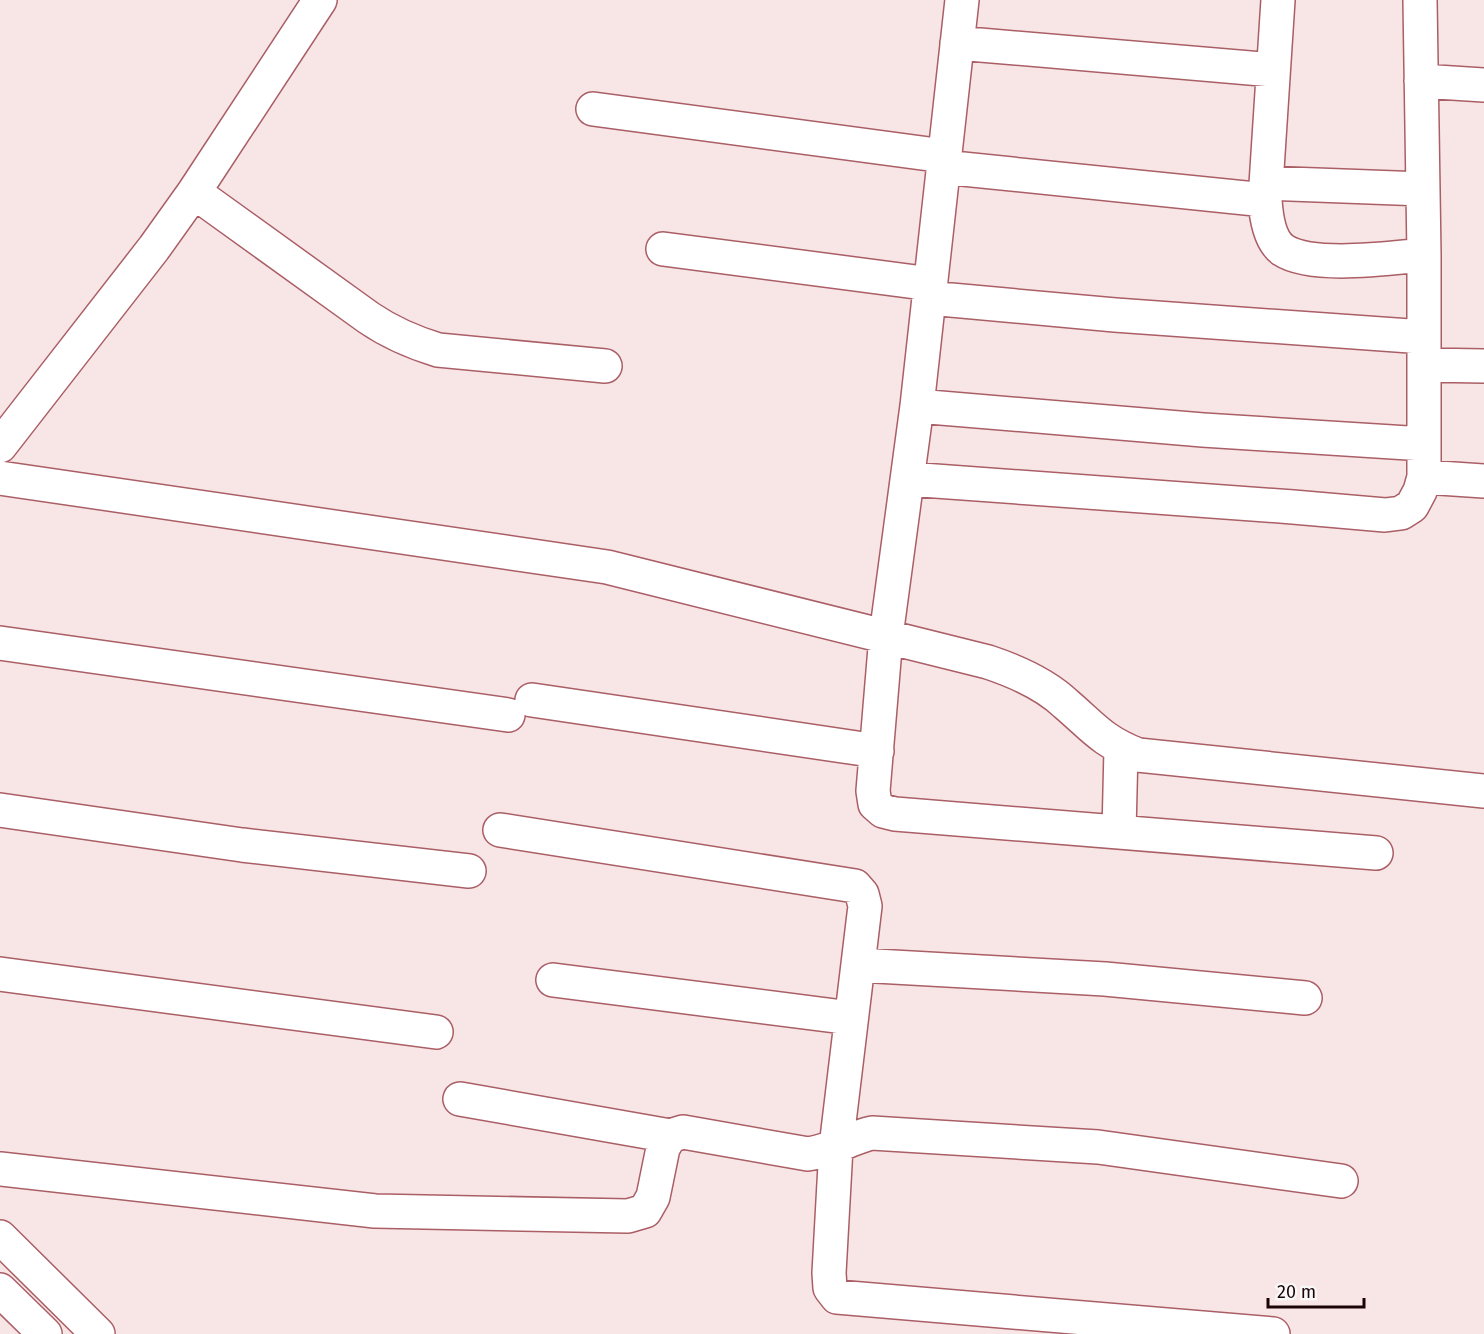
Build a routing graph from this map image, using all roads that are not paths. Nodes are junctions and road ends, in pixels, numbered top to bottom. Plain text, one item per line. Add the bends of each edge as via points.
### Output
1 (320, 0) edge
2 (962, 0) edge
3 (1278, 0) edge
4 (1420, 0) edge
5 (957, 43) junction
6 (1273, 70) junction
7 (1422, 81) junction
8 (1484, 85) edge
9 (593, 109) dead end
10 (944, 162) junction
11 (1423, 189) junction
12 (1266, 191) junction
13 (194, 192) junction
14 (663, 249) dead end
15 (1424, 255) junction
16 (930, 291) junction
17 (1425, 351) junction
18 (605, 366) dead end
19 (1484, 366) edge
20 (917, 406) junction
21 (1424, 444) junction
22 (0, 446) edge
23 (1424, 477) junction
24 (0, 478) edge
25 (908, 480) junction
26 (1484, 480) edge
27 (886, 636) junction
28 (0, 643) edge
29 (1121, 748) junction
30 (877, 751) junction
31 (1484, 791) edge
32 (0, 810) edge
33 (500, 830) dead end
34 (1119, 832) junction
35 (1376, 853) dead end
36 (469, 871) dead end
37 (858, 965) junction
38 (0, 974) edge
39 (553, 980) dead end
40 (1305, 998) dead end
41 (851, 1018) junction
42 (436, 1032) dead end
43 (460, 1099) dead end
44 (670, 1136) junction
45 (836, 1147) junction
46 (0, 1169) edge
47 (1341, 1181) dead end
48 (0, 1237) edge
49 (0, 1290) edge
50 (45, 1334) edge
51 (98, 1334) edge
52 (1272, 1334) edge

1 - 13 street
2 - 5 street
3 - 6 street
4 - 7 street
5 - 6 street
5 - 10 street
6 - 12 street
7 - 8 street
7 - 11 street
9 - 10 street
10 - 12 street
10 - 16 street
11 - 12 street
11 - 15 street
12 - 15 street via 1267,218 1282,250 1326,261
13 - 18 street via 369,318 412,342 438,350
13 - 22 street
14 - 16 street
15 - 17 street
16 - 17 street
16 - 20 street
17 - 19 street
17 - 21 street
20 - 21 street
20 - 25 street
21 - 23 street
23 - 25 street via 1412,506 1401,513 1385,515
23 - 26 street
24 - 27 street via 607,567
25 - 27 street
27 - 29 street via 988,662 1019,674 1065,702 1101,736
27 - 30 street
28 - 30 street
29 - 31 street via 1138,755
29 - 34 street
30 - 34 street via 873,791 875,804 883,811
32 - 36 street via 242,845
33 - 37 street via 855,886 865,906
34 - 35 street
37 - 40 street via 1106,979
37 - 41 street
38 - 42 street
39 - 41 street
41 - 45 street
43 - 44 street
44 - 45 street via 683,1132 808,1154
44 - 46 street via 663,1148 653,1197 645,1211 628,1216 375,1212
45 - 47 street via 872,1133 1098,1147
45 - 52 street via 829,1273 830,1288 837,1297
48 - 51 street
49 - 50 street

